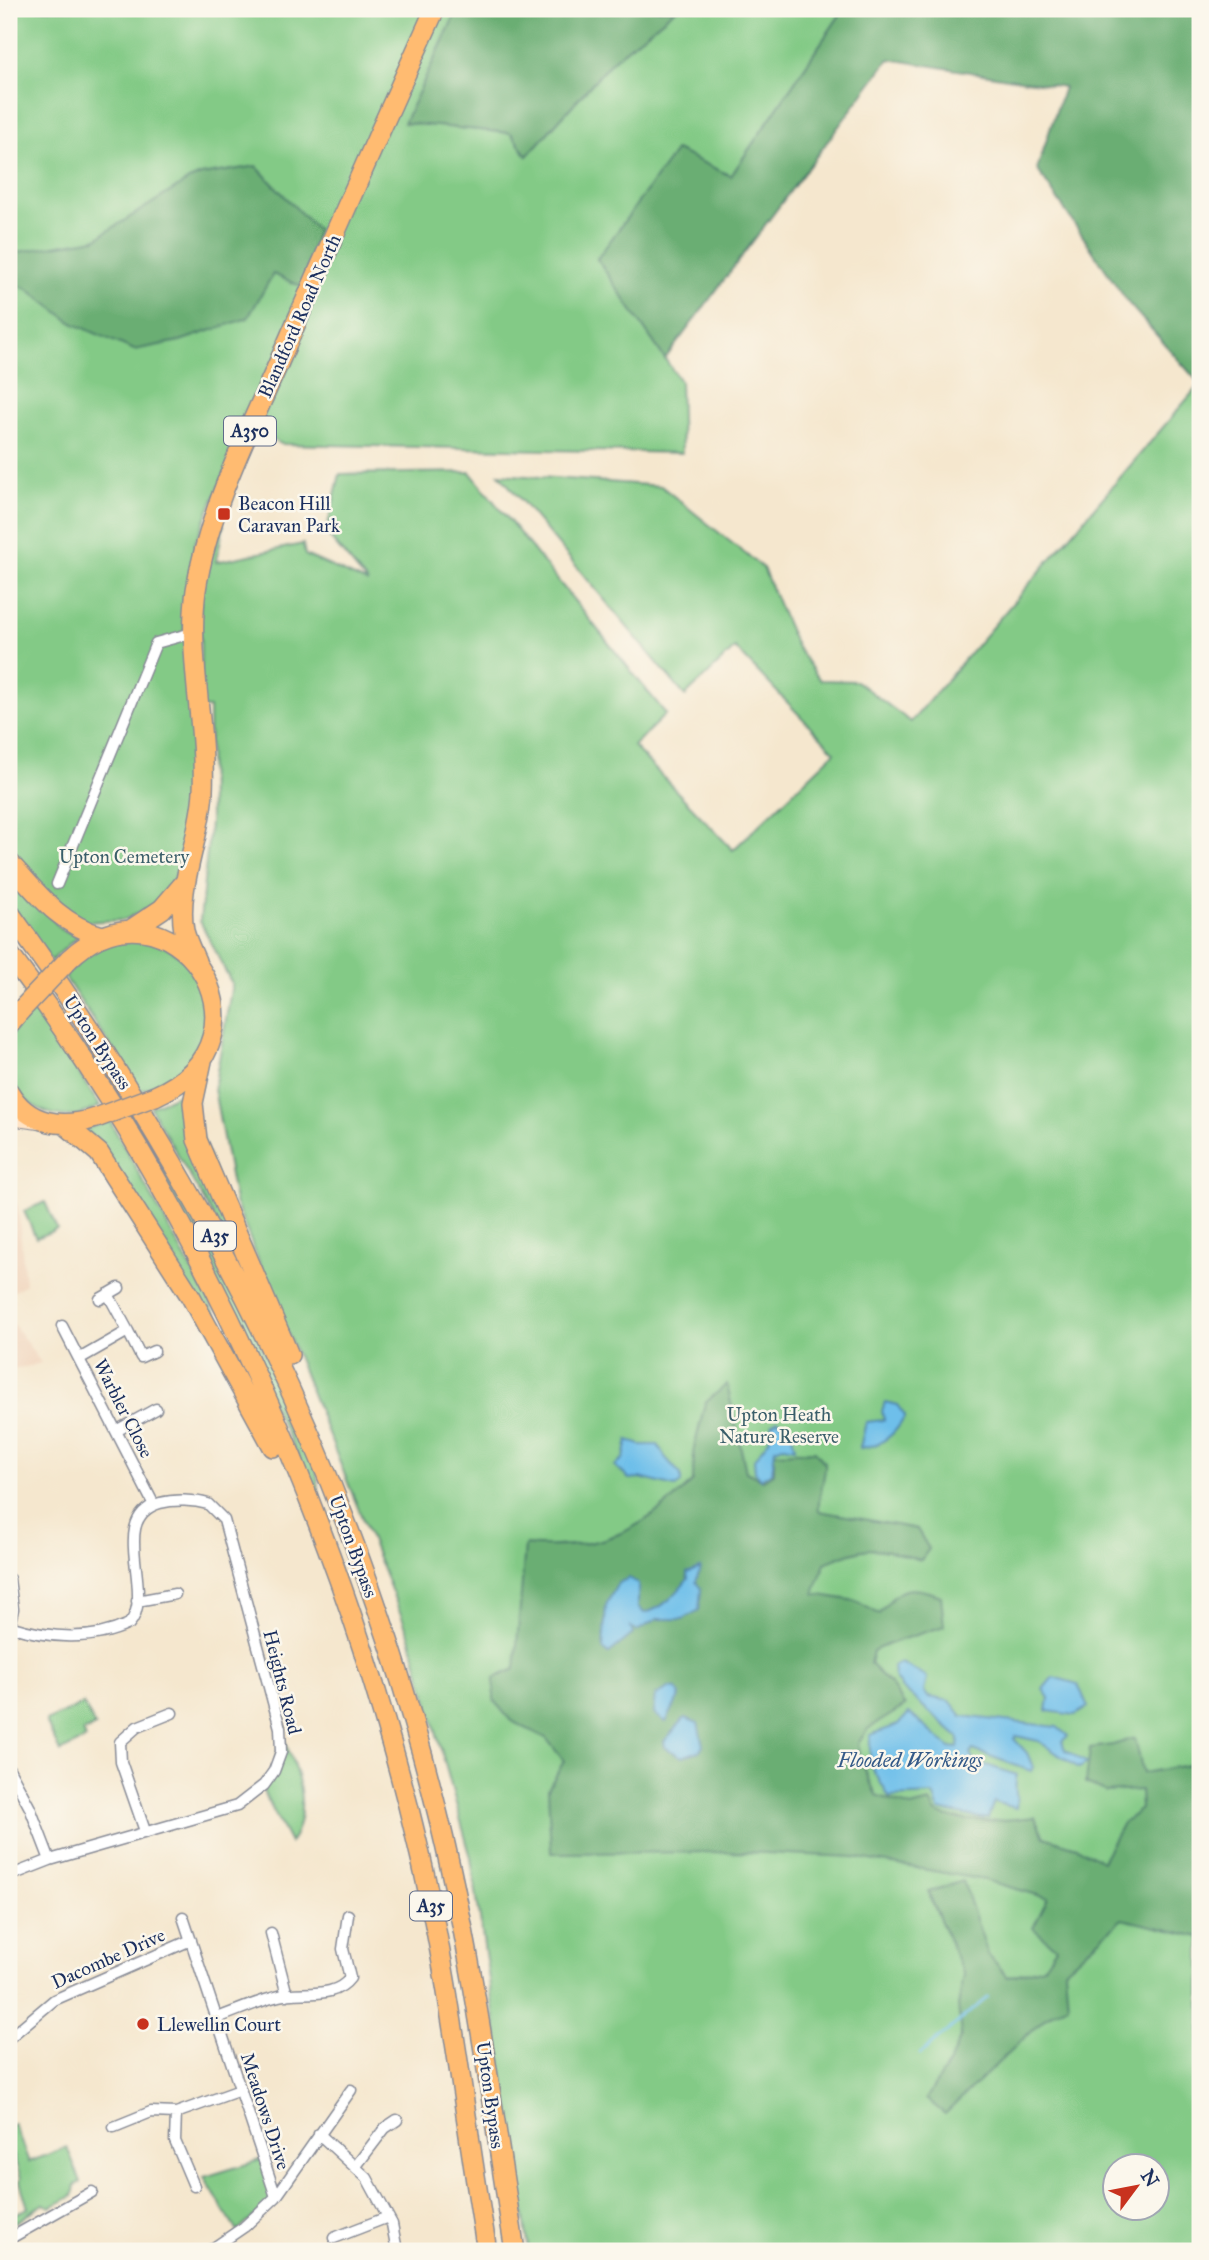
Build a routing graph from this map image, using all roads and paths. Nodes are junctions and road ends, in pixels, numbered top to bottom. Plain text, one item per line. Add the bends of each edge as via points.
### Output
1 (435, 9) edge
2 (192, 633) junction
3 (9, 862) edge
4 (186, 880) junction
5 (57, 884) dead end
6 (9, 912) edge
7 (132, 929) junction
8 (102, 936) junction
9 (9, 954) edge
10 (196, 961) junction
11 (15, 1017) edge
12 (202, 1061) junction
13 (9, 1093) edge
14 (9, 1117) edge
15 (41, 1121) junction
16 (66, 1125) junction
17 (119, 1288) dead end
18 (62, 1326) dead end
19 (128, 1331) junction
20 (154, 1351) dead end
21 (79, 1359) junction
22 (156, 1409) dead end
23 (116, 1431) junction
24 (154, 1505) junction
25 (335, 1570) junction
26 (9, 1579) edge
27 (370, 1587) junction
28 (175, 1594) dead end
29 (137, 1601) junction
30 (9, 1626) edge
31 (172, 1713) dead end
32 (9, 1769) edge
33 (145, 1831) junction
34 (50, 1860) junction
35 (9, 1876) edge
36 (348, 1915) dead end
37 (183, 1917) dead end
38 (271, 1933) dead end
39 (191, 1940) junction
40 (283, 1995) junction
41 (217, 2018) junction
42 (9, 2038) edge
43 (240, 2090) junction
44 (351, 2090) dead end
45 (176, 2113) junction
46 (397, 2120) dead end
47 (114, 2127) dead end
48 (319, 2134) junction
49 (356, 2166) junction
50 (194, 2186) dead end
51 (92, 2192) dead end
52 (276, 2197) junction
53 (388, 2217) junction
54 (334, 2238) dead end
55 (9, 2239) edge
56 (209, 2251) edge
57 (397, 2251) edge
58 (486, 2251) edge
59 (515, 2251) edge

1 - 2 highway, Blandford Road North / A350 via 223,494 200,568
2 - 4 highway, Blandford Road North / A350 via 204,770 197,839
2 - 5 street via 156,643
3 - 8 highway via 60,917
4 - 7 highway, Blandford Road North / A350 via 162,909
4 - 10 highway, Blandford Road North / A350 via 184,925
6 - 27 highway, Upton Bypass / A35 via 109,1058 218,1241 303,1415
7 - 8 highway
7 - 10 highway via 169,939
8 - 11 highway, bridge via 69,959
9 - 25 highway, Upton Bypass / A35 via 104,1093 192,1248 272,1416
10 - 12 highway, Blandford Road North via 211,989 216,1011 212,1041
12 - 16 highway, bridge via 183,1082 155,1096
12 - 27 highway, A35 via 193,1103 197,1140 324,1441
13 - 15 highway via 17,1105
14 - 15 main road
15 - 16 highway
16 - 25 highway, A35 via 99,1153 191,1297
17 - 19 street via 104,1297
18 - 21 street, Warbler Close
19 - 20 street via 141,1357
19 - 21 street
21 - 23 street, Warbler Close
22 - 23 street
23 - 24 street, Warbler Close
24 - 29 street via 140,1517 135,1530
24 - 33 street, Heights Road via 200,1502 222,1516 280,1728 281,1752 264,1785 237,1806
25 - 58 highway, Upton Bypass / A35 via 385,1724 427,1886 462,2076
26 - 30 street via 13,1609
27 - 59 highway, Upton Bypass / A35 via 421,1748 452,1875 480,2020
28 - 29 street
29 - 30 street via 129,1625 107,1631 47,1637
31 - 33 street via 137,1727 120,1742 124,1773
32 - 34 street via 32,1811
33 - 34 street, Heights Road
34 - 35 street, Heights Road
36 - 40 street via 344,1949 350,1978 345,1985 334,1991
37 - 39 street, Meadows Drive
38 - 40 street
39 - 41 street, Meadows Drive
39 - 42 street, Dacombe Drive via 54,2000
40 - 41 street
41 - 43 street, Meadows Drive
43 - 45 street
43 - 52 street, Meadows Drive
44 - 48 street
45 - 47 street via 141,2114
45 - 50 street via 175,2141
46 - 49 street via 385,2128
48 - 49 street
48 - 52 street
49 - 53 street
51 - 55 street
52 - 56 street
53 - 54 street
53 - 57 street

